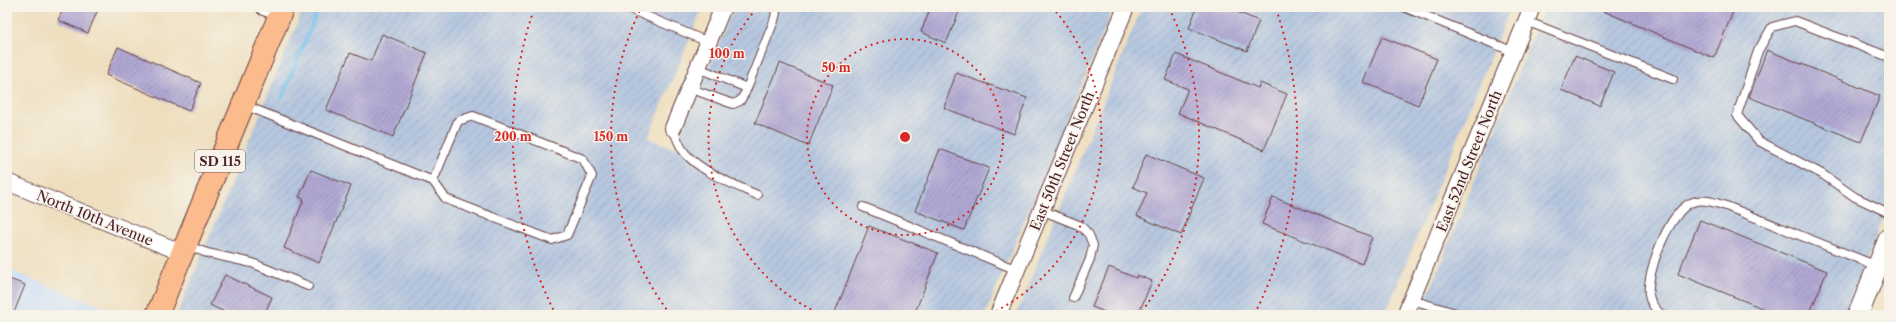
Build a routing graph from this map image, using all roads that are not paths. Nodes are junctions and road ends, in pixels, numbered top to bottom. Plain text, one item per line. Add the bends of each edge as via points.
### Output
1 (625, 7) edge
2 (723, 7) edge
3 (774, 7) edge
4 (1126, 7) edge
5 (1404, 7) edge
6 (276, 9) edge
7 (1529, 14) edge
8 (708, 42) junction
9 (1514, 52) junction
10 (1889, 57) edge
11 (698, 68) junction
12 (1673, 79) dead end
13 (689, 88) junction
14 (748, 88) junction
15 (243, 105) junction
16 (673, 128) joint
17 (434, 181) junction
18 (7, 182) edge
19 (757, 195) dead end
20 (863, 207) dead end
21 (1041, 210) junction
22 (1889, 213) edge
23 (1889, 238) edge
24 (185, 249) junction
25 (1877, 266) junction
26 (1017, 270) junction
27 (308, 286) dead end
28 (1073, 298) dead end
29 (1412, 300) junction
30 (1000, 314) edge
31 (158, 315) edge
32 (1405, 315) edge
33 (1462, 315) edge
34 (1662, 315) edge
35 (1858, 315) edge

1 - 8 lane
2 - 8 street
3 - 14 lane via 774,21
4 - 21 street, East 50th Street North
5 - 9 lane
6 - 15 main road, SD 115
7 - 9 street, East 52nd Street North
7 - 12 lane
8 - 11 street
9 - 29 street, East 52nd Street North
10 - 22 lane via 1795,21 1772,27 1758,52 1736,115 1759,141
11 - 13 street
11 - 14 lane
13 - 14 lane via 733,104 740,101
13 - 16 street
15 - 17 lane
15 - 24 main road, SD 115
16 - 19 lane via 680,148 686,155 706,170
17 - 17 lane via 446,199 552,240 567,235 592,176 583,159 473,116 458,121
18 - 24 street, North 10th Avenue
20 - 26 lane
21 - 26 street, East 50th Street North
21 - 28 lane via 1081,226 1093,245 1090,259
23 - 25 street
24 - 27 lane via 252,263
24 - 31 main road, SD 115
25 - 34 lane via 1726,206 1693,202 1684,206 1671,223 1649,282 1651,302
25 - 35 street
26 - 30 street, East 50th Street North
29 - 32 street, East 52nd Street North
29 - 33 lane

